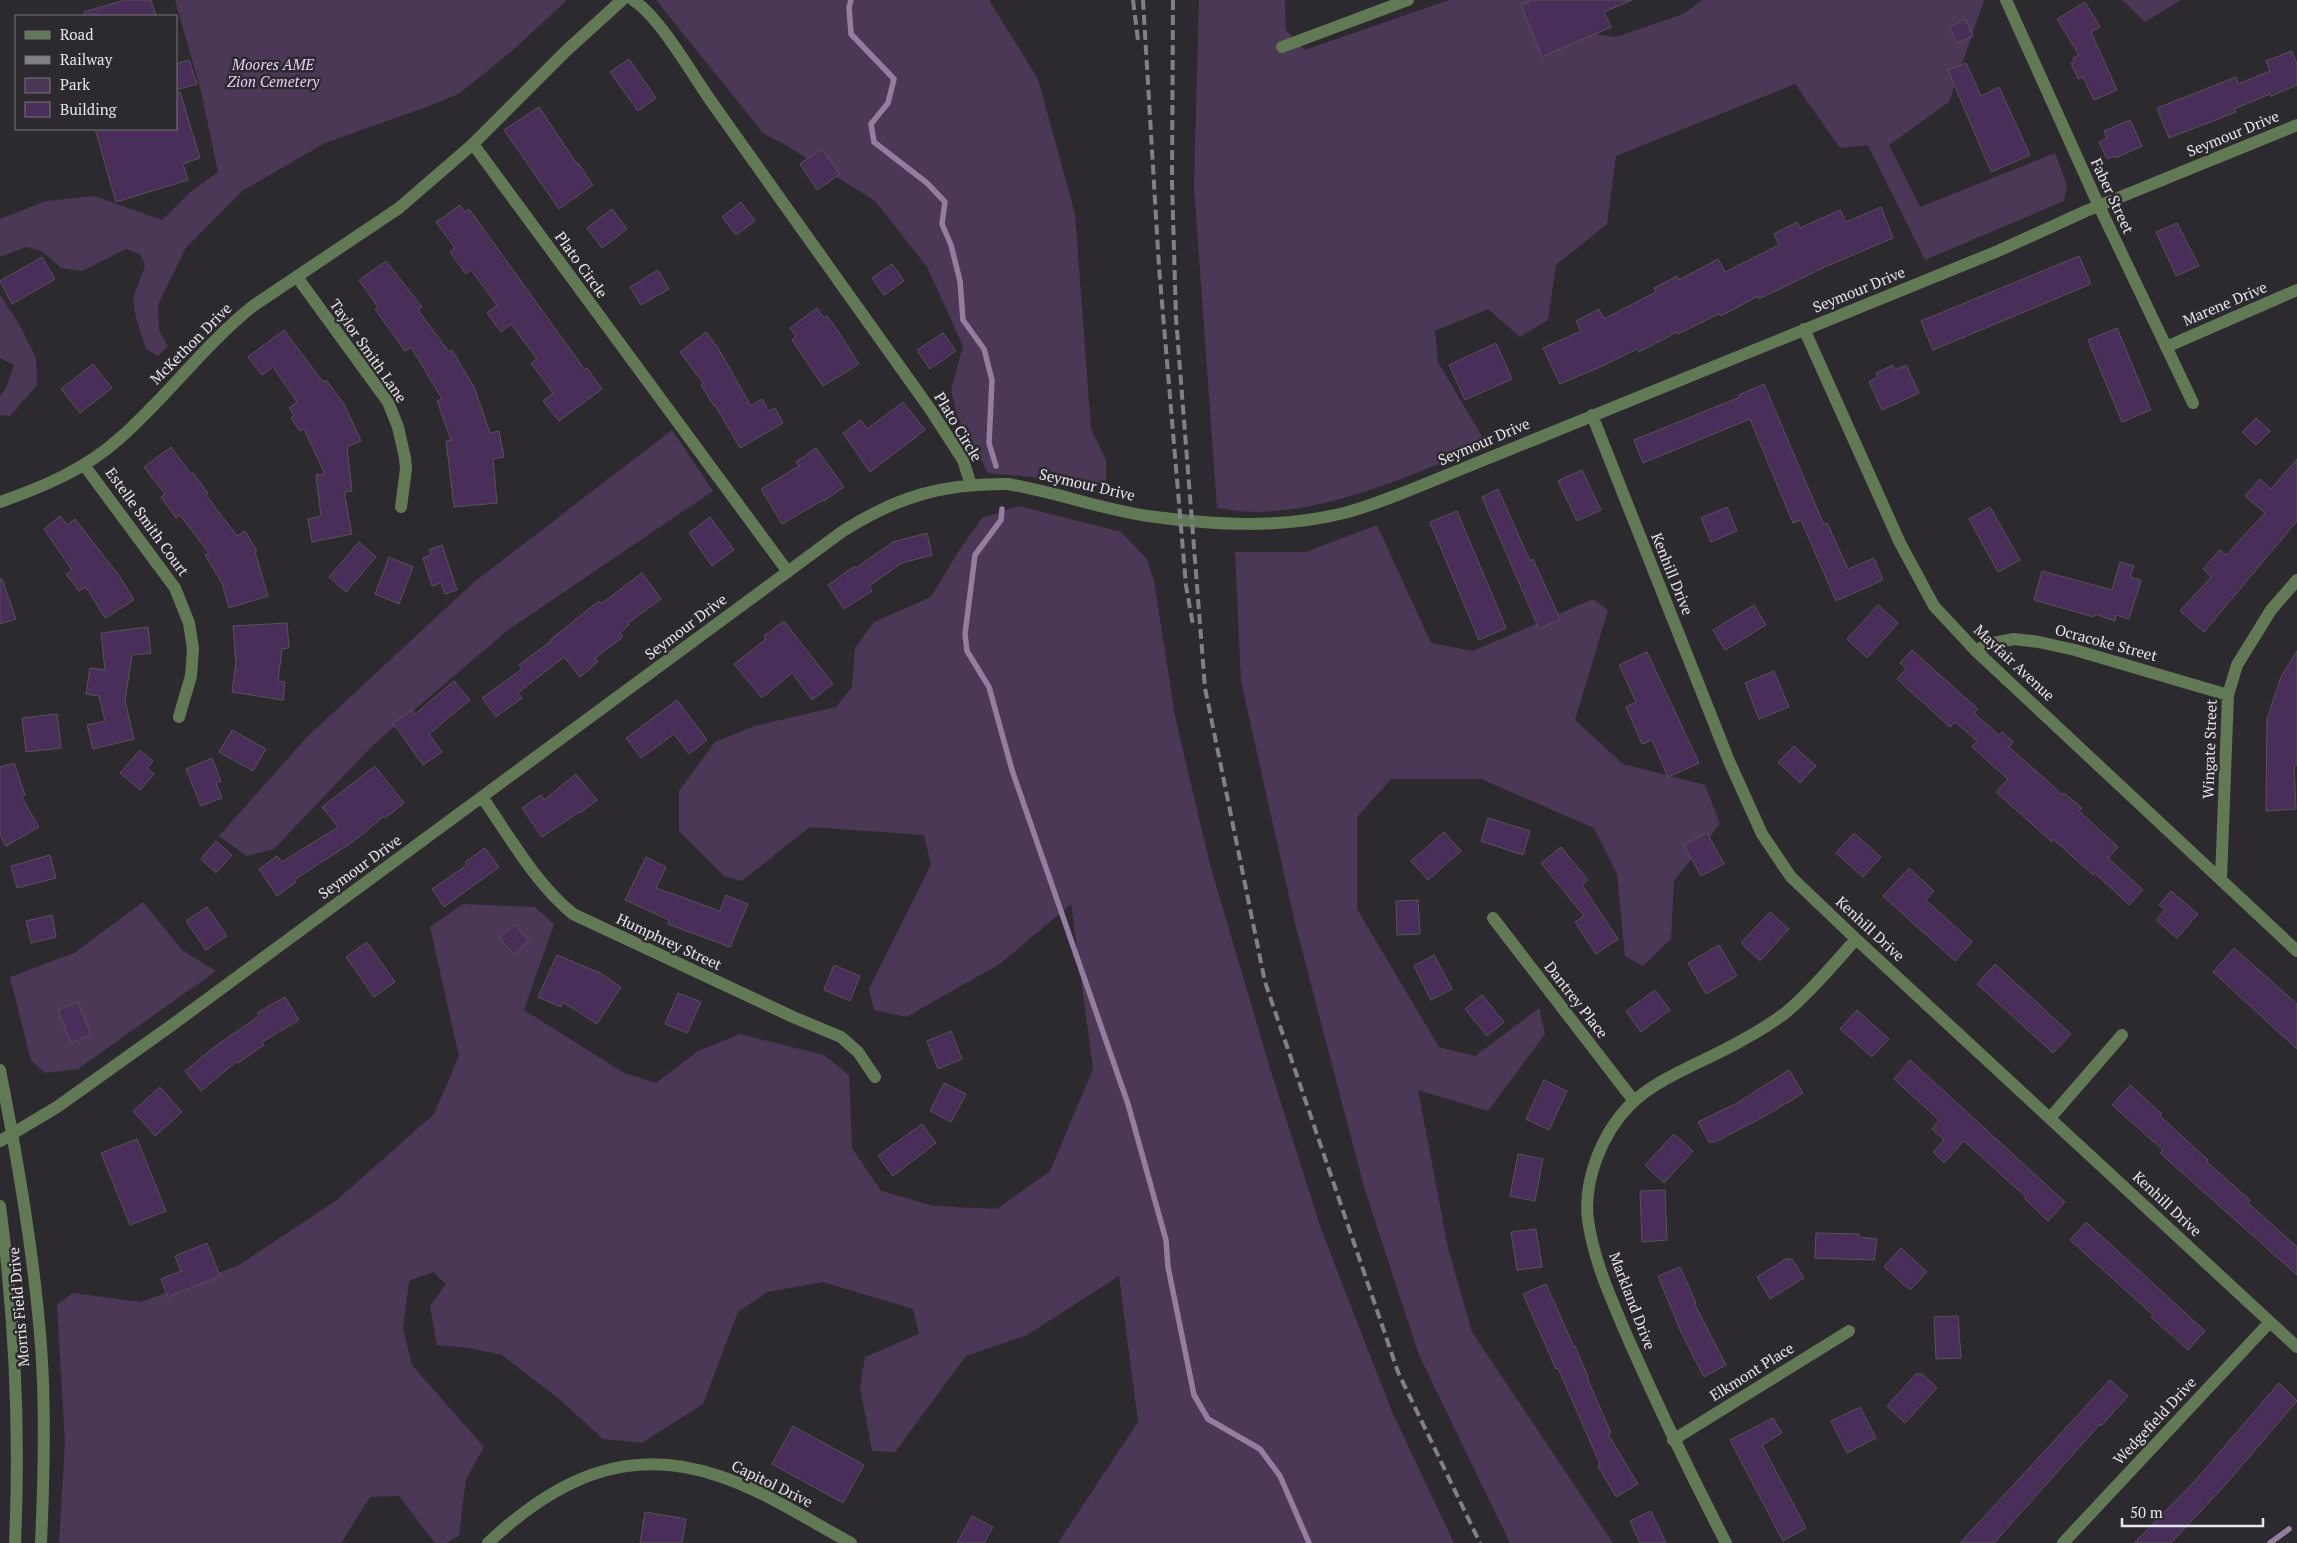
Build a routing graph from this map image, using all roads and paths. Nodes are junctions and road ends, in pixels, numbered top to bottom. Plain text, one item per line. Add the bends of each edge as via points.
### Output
1 (622, 0) edge
2 (633, 0) edge
3 (1408, 0) edge
4 (2006, 0) edge
5 (1282, 47) dead end
6 (2297, 125) edge
7 (473, 144) junction
8 (2099, 206) junction
9 (297, 277) junction
10 (2297, 290) edge
11 (1804, 330) junction
12 (2166, 347) junction
13 (2193, 403) dead end
14 (1592, 415) junction
15 (84, 465) junction
16 (972, 485) junction
17 (0, 502) edge
18 (401, 506) dead end
19 (788, 572) junction
20 (2297, 580) edge
21 (1975, 650) junction
22 (2228, 695) junction
23 (179, 717) dead end
24 (482, 797) junction
25 (2221, 879) junction
26 (1493, 918) dead end
27 (1856, 940) junction
28 (2297, 951) edge
29 (2122, 1036) dead end
30 (0, 1070) edge
31 (875, 1077) dead end
32 (1634, 1101) junction
33 (2050, 1118) junction
34 (13, 1134) junction
35 (0, 1141) edge
36 (0, 1206) edge
37 (2270, 1322) junction
38 (1849, 1331) dead end
39 (2297, 1347) edge
40 (1673, 1440) junction
41 (15, 1543) edge
42 (41, 1543) edge
43 (488, 1543) edge
44 (851, 1543) edge
45 (1726, 1543) edge
46 (2063, 1543) edge

1 - 7 street
2 - 16 street, Plato Circle via 666,34 930,409 962,460
3 - 5 street
4 - 8 street, Faber Street
6 - 8 street, Seymour Drive
7 - 9 street, McKethon Drive via 399,208
7 - 19 street, Plato Circle
8 - 11 street, Seymour Drive
8 - 12 street, Faber Street
9 - 15 street, McKethon Drive via 232,323 119,440
9 - 18 street, Taylor Smith Lane via 388,402 405,458
10 - 12 street, Marene Drive
11 - 14 street, Seymour Drive
11 - 21 street, Mayfair Avenue via 1900,543 1934,606
12 - 13 street, Faber Street
14 - 16 street, Seymour Drive via 1370,505 1316,519 1258,524 1147,516 1008,484
14 - 27 street, Kenhill Drive via 1762,834 1791,877
15 - 17 street, McKethon Drive
15 - 23 street, Estelle Smith Court via 175,588 189,623 193,649 191,676
16 - 19 street, Seymour Drive via 934,490 893,503 843,531
19 - 24 street, Seymour Drive
20 - 22 street, Wingate Street via 2271,610 2236,665
21 - 22 street, Ocracoke Street via 2014,639 2039,642
21 - 25 street, Mayfair Avenue
22 - 25 street, Wingate Street
24 - 31 street, Humphrey Street via 540,880 573,914 841,1037 858,1052
24 - 34 street, Seymour Drive via 73,1096
25 - 28 street, Mayfair Avenue
26 - 32 street, Dantrey Place
27 - 32 street, Markland Drive via 1821,979 1772,1022
27 - 33 street, Kenhill Drive
29 - 33 street
30 - 34 street, Morris Field Drive
32 - 40 street, Markland Drive via 1609,1132 1599,1153 1592,1173 1588,1219 1599,1266 1612,1301
33 - 37 street, Kenhill Drive
34 - 35 street, Seymour Drive
34 - 42 street, Morris Field Drive via 26,1212 41,1347 44,1471
36 - 41 street, Morris Field Drive via 15,1347 18,1472
37 - 39 street, Kenhill Drive
37 - 46 street, Wedgefield Drive
38 - 40 street, Elkmont Place
40 - 45 street, Markland Drive
43 - 44 street, Capitol Drive via 528,1508 585,1476 647,1464 682,1466 719,1475

